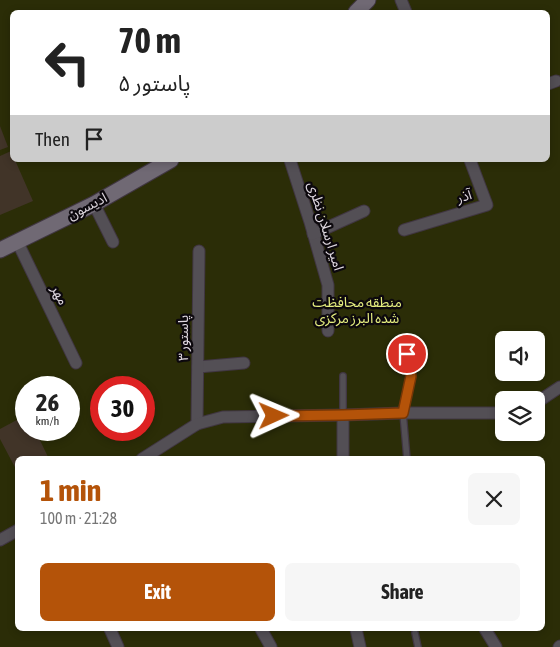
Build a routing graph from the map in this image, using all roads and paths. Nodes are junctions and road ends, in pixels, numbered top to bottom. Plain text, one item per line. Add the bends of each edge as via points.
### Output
1 (368, 0) edge
2 (358, 10) edge
3 (168, 162) edge
4 (291, 162) edge
5 (471, 162) edge
6 (94, 204) junction
7 (364, 211) dead end
8 (404, 230) dead end
9 (313, 234) junction
10 (17, 241) junction
11 (113, 242) dead end
12 (0, 250) edge
13 (199, 252) dead end
14 (328, 331) dead end
15 (407, 354) dead end
16 (244, 362) dead end
17 (76, 363) dead end
18 (198, 367) junction
19 (343, 376) dead end
20 (560, 387) edge
21 (545, 397) edge
22 (403, 413) junction
23 (495, 413) edge
24 (343, 415) junction
25 (198, 424) junction
26 (147, 456) edge
27 (343, 456) edge
28 (407, 456) edge
29 (15, 532) edge
30 (0, 540) edge
31 (111, 631) edge
32 (262, 631) edge
33 (356, 631) edge
34 (486, 631) edge
35 (415, 633) dead end
36 (118, 647) edge
37 (271, 647) edge
38 (360, 647) edge
39 (418, 647) edge
40 (496, 647) edge

1 - 2 street
3 - 6 street, ادیسون
4 - 9 street, امیر ارسلان نظری
5 - 8 street, آذر via 486,205
6 - 10 street, ادیسون
6 - 11 street
7 - 9 street
9 - 14 street, امیر ارسلان نظری via 328,285
10 - 12 street, ادیسون
10 - 17 street, مهر
13 - 18 street, پاستور ۳
15 - 22 lane via 411,376
16 - 18 street
18 - 25 street, پاستور ۳
19 - 24 lane
20 - 21 street
22 - 23 street
22 - 24 street
22 - 28 lane
24 - 25 street via 223,417
24 - 27 street
25 - 26 street
29 - 30 street
31 - 36 street
32 - 37 street
33 - 38 street
34 - 40 street
35 - 39 lane

